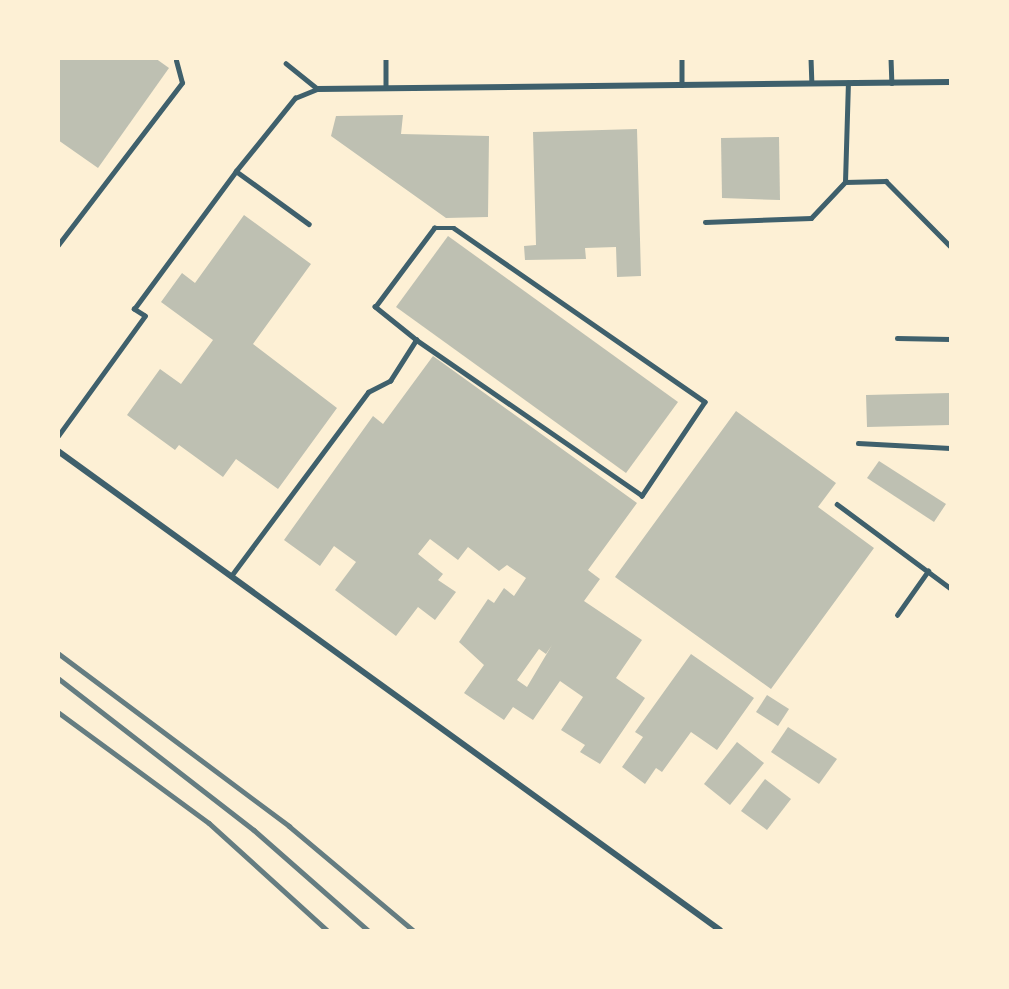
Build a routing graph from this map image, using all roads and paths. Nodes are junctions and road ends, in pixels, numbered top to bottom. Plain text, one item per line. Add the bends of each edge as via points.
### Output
1 (386, 58) edge
2 (682, 58) edge
3 (811, 58) edge
4 (891, 58) edge
5 (176, 61) dead end
6 (286, 64) dead end
7 (892, 82) junction
8 (951, 82) edge
9 (812, 83) junction
10 (848, 83) junction
11 (682, 85) junction
12 (386, 88) junction
13 (317, 89) junction
14 (236, 171) junction
15 (845, 182) junction
16 (705, 222) dead end
17 (309, 224) dead end
18 (58, 245) edge
19 (951, 246) edge
20 (897, 338) dead end
21 (951, 339) edge
22 (416, 340) junction
23 (58, 436) edge
24 (858, 443) dead end
25 (951, 448) edge
26 (58, 452) edge
27 (837, 504) dead end
28 (928, 572) junction
29 (231, 576) junction
30 (951, 588) edge
31 (897, 615) dead end
32 (720, 930) edge

1 - 12 lane
2 - 11 lane
3 - 9 lane
4 - 7 lane
5 - 18 lane via 182,82
6 - 13 lane
7 - 8 street
7 - 10 street
9 - 10 street
9 - 11 street
10 - 15 lane
11 - 12 street
12 - 13 street
13 - 14 lane via 295,99
14 - 17 lane
14 - 23 lane via 134,309 145,316
15 - 16 lane via 811,218
15 - 19 lane via 886,181
20 - 21 lane
22 - 22 lane via 642,496 705,402 454,228 434,228 375,307
22 - 29 lane via 390,381 368,392
24 - 25 lane
26 - 29 street
27 - 28 lane
28 - 30 lane
28 - 31 lane
29 - 32 street

